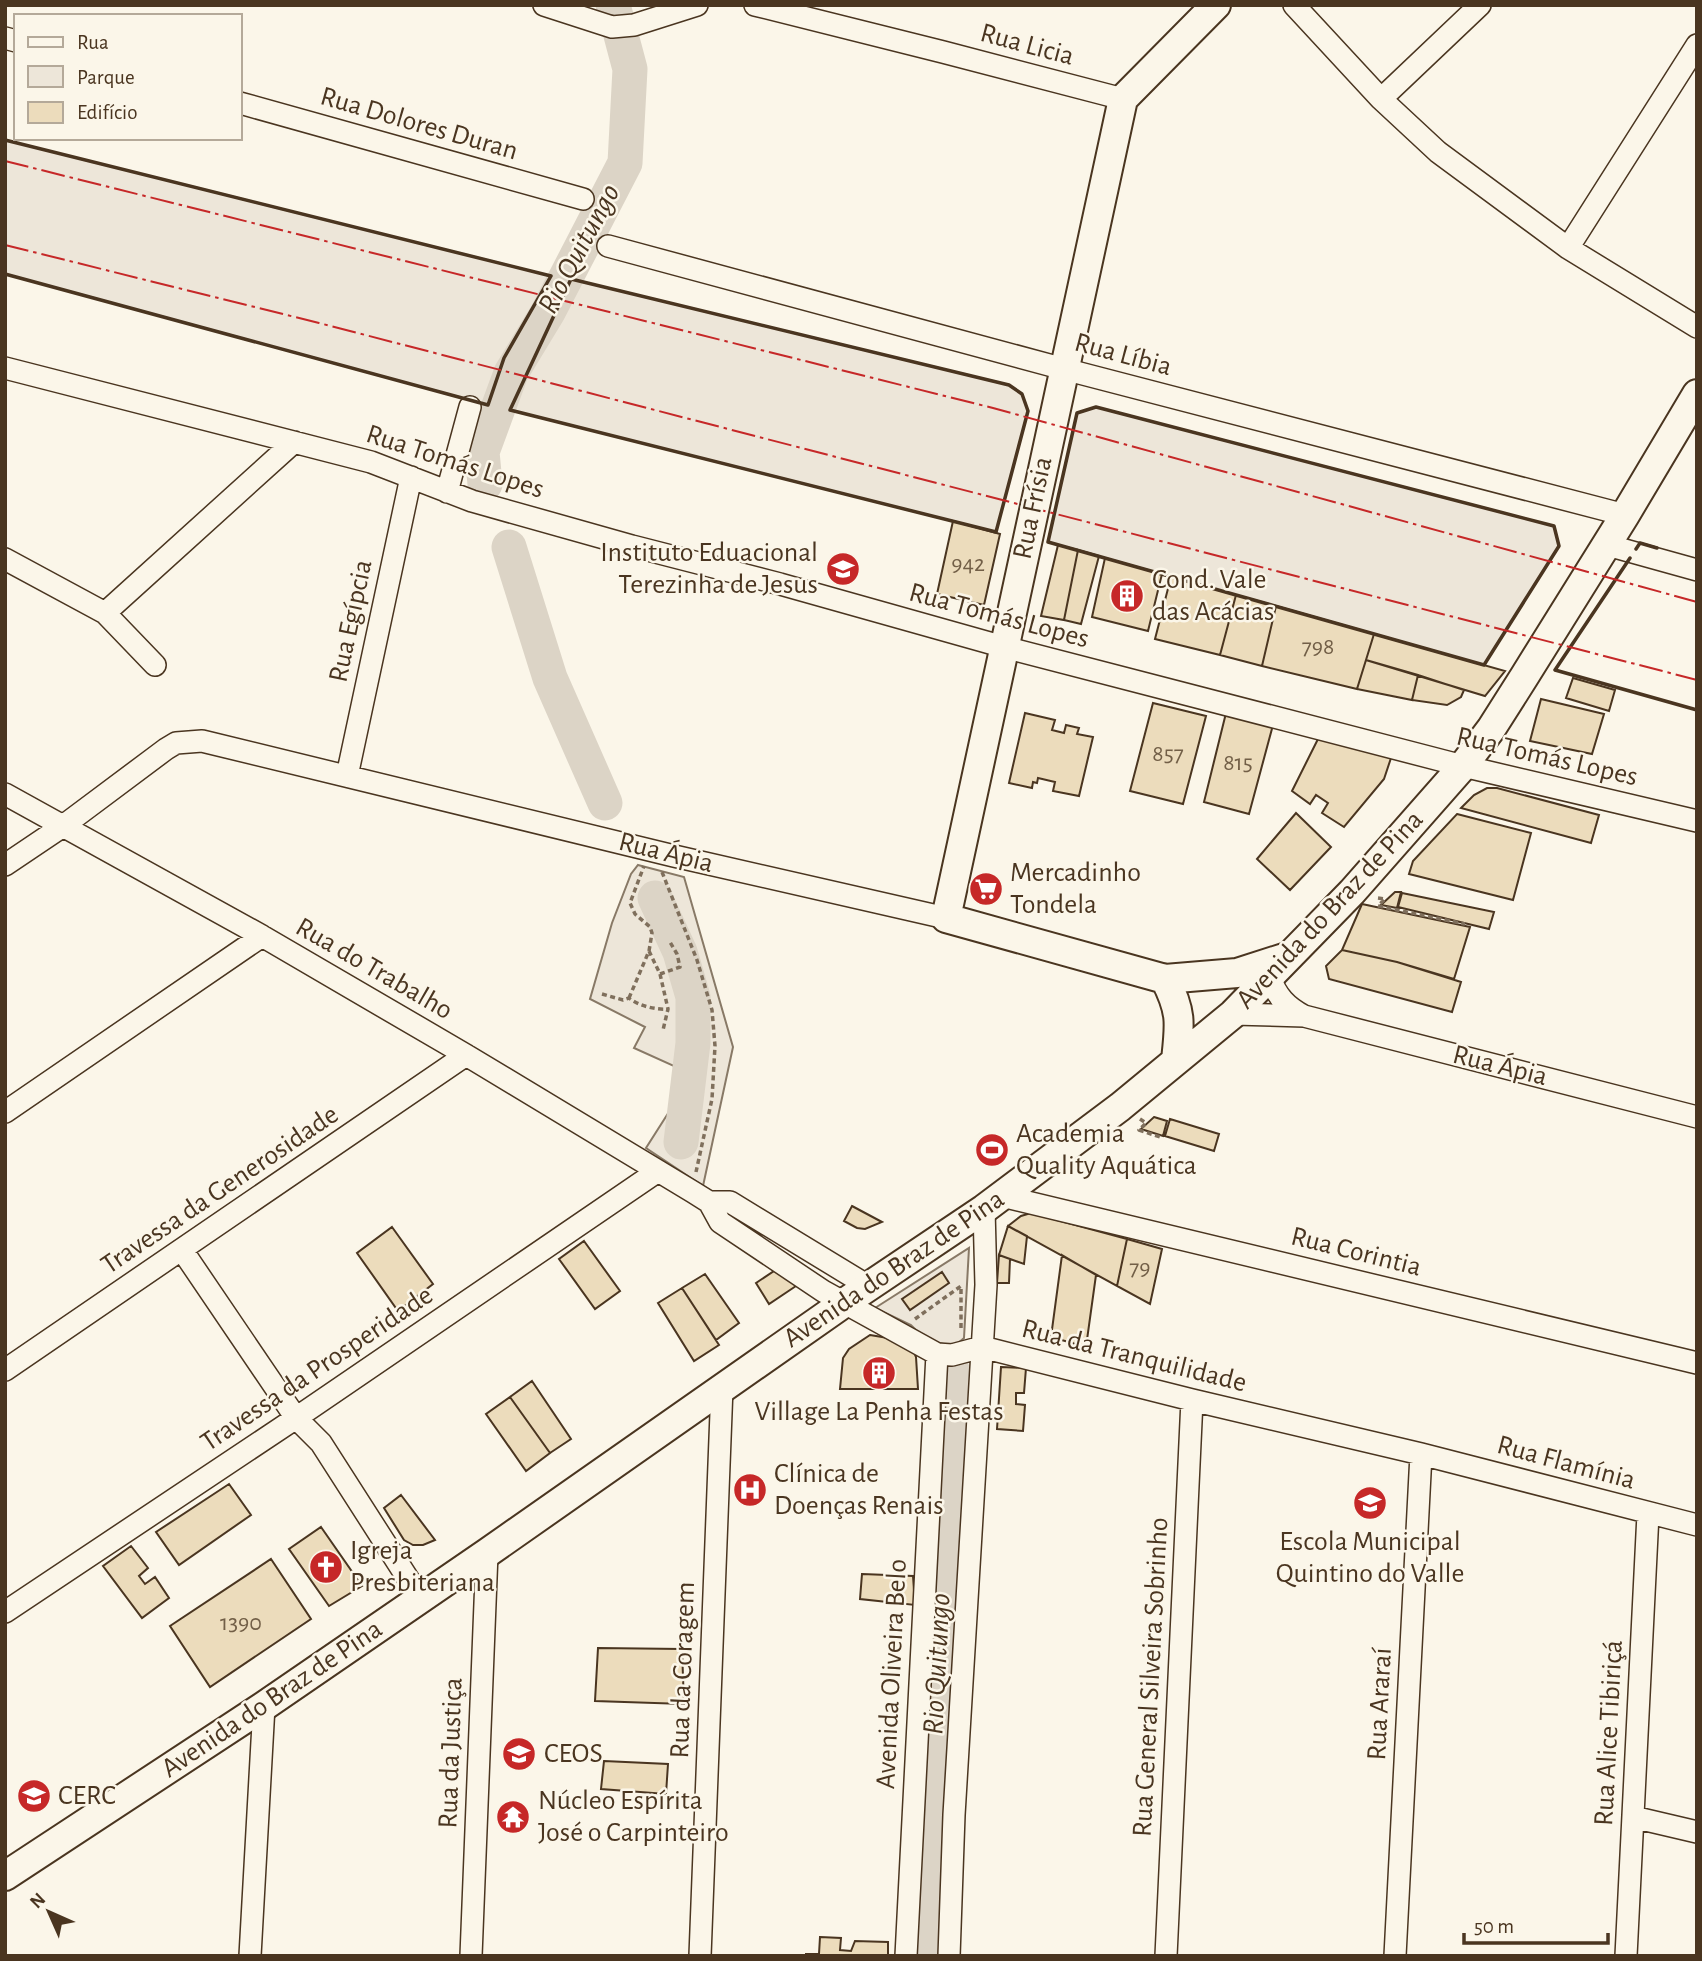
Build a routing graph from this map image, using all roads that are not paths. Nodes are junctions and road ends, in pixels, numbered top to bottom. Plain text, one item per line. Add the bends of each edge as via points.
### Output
1 (544, 5) edge
2 (755, 5) edge
3 (1216, 5) edge
4 (1294, 5) edge
5 (1480, 5) edge
6 (687, 7) edge
7 (1697, 44) edge
8 (1123, 99) junction
9 (1381, 99) junction
10 (242, 104) edge
11 (583, 199) dead end
12 (608, 246) dead end
13 (1568, 248) junction
14 (1697, 327) edge
15 (5, 368) edge
16 (1064, 369) junction
17 (470, 407) dead end
18 (1693, 409) edge
19 (294, 442) junction
20 (411, 477) junction
21 (447, 492) junction
22 (1626, 515) junction
23 (1607, 545) junction
24 (5, 559) edge
25 (1697, 570) edge
26 (105, 613) junction
27 (1004, 647) junction
28 (155, 665) dead end
29 (1463, 766) junction
30 (347, 776) junction
31 (5, 794) edge
32 (1697, 821) edge
33 (63, 826) junction
34 (5, 865) edge
35 (946, 918) junction
36 (262, 936) junction
37 (1290, 956) junction
38 (1270, 977) junction
39 (1165, 979) junction
40 (1233, 1014) junction
41 (1304, 1016) junction
42 (466, 1055) junction
43 (1176, 1060) junction
44 (5, 1112) edge
45 (1697, 1117) edge
46 (659, 1171) junction
47 (701, 1197) junction
48 (993, 1202) junction
49 (182, 1250) junction
50 (868, 1286) junction
51 (844, 1303) junction
52 (982, 1346) junction
53 (937, 1353) junction
54 (1697, 1363) edge
55 (5, 1370) edge
56 (722, 1387) junction
57 (1192, 1400) junction
58 (296, 1418) junction
59 (1421, 1454) junction
60 (1648, 1514) junction
61 (1697, 1525) edge
62 (487, 1553) junction
63 (421, 1599) junction
64 (5, 1612) edge
65 (264, 1706) junction
66 (1633, 1817) junction
67 (1697, 1832) edge
68 (5, 1876) edge
69 (250, 1956) edge
70 (471, 1956) edge
71 (700, 1956) edge
72 (905, 1956) edge
73 (949, 1956) edge
74 (1166, 1956) edge
75 (1395, 1956) edge
76 (1626, 1956) edge

1 - 6 street via 612,27 634,26
2 - 8 street, Rua Licia
3 - 8 main road
4 - 9 street
5 - 9 street
7 - 13 street
8 - 16 main road, Rua Frísia
9 - 13 street via 1437,152
10 - 11 street, Rua Dolores Duran
12 - 16 street, Rua Líbia
13 - 14 street
15 - 19 street, Rua Tomás Lopes
16 - 22 street, Rua Líbia
16 - 27 main road, Rua Frísia
17 - 21 street
18 - 22 main road, Avenida do Braz de Pina
19 - 20 street, Rua Tomás Lopes
19 - 26 street
20 - 21 street, Rua Tomás Lopes
20 - 30 street, Rua Egípcia
21 - 27 street, Rua Tomás Lopes
22 - 23 main road, Avenida do Braz de Pina
23 - 25 street
23 - 29 main road, Avenida do Braz de Pina
24 - 26 street
26 - 28 street
27 - 29 street, Rua Tomás Lopes
27 - 35 main road, Rua Frísia
29 - 32 street, Rua Tomás Lopes
29 - 37 main road, Avenida do Braz de Pina
30 - 33 street, Rua Ápia via 202,741 176,743
30 - 35 street, Rua Ápia
31 - 33 street, Rua do Trabalho
33 - 34 street, Rua Ápia
33 - 36 street, Rua do Trabalho
35 - 39 main road, Rua Ápia
36 - 42 street, Rua do Trabalho
36 - 44 street
37 - 38 main road, Avenida do Braz de Pina
37 - 39 main road, Rua Ápia via 1237,973
38 - 40 main road, Avenida do Braz de Pina
38 - 41 street, Rua Ápia via 1280,998
39 - 43 main road via 1180,1013
40 - 41 street, Rua Ápia
40 - 43 main road, Avenida do Braz de Pina
41 - 45 street, Rua Ápia
42 - 46 street, Rua do Trabalho
42 - 49 street, Travessa da Generosidade
43 - 48 main road, Avenida do Braz de Pina
46 - 47 street, Rua do Trabalho
46 - 58 street, Travessa da Prosperidade
47 - 50 street, Rua do Trabalho via 730,1202
47 - 51 street, Rua do Trabalho via 720,1222
48 - 50 main road, Avenida do Braz de Pina
48 - 52 street
48 - 54 street, Rua Corintia
49 - 55 street, Travessa da Generosidade
49 - 58 street
50 - 51 main road, Avenida do Braz de Pina
51 - 53 street
51 - 56 main road, Avenida do Braz de Pina
52 - 53 street, Rua da Tranquilidade via 952,1355
52 - 57 street, Rua da Tranquilidade
52 - 73 street
53 - 72 street, Avenida Oliveira Belo
56 - 62 main road, Avenida do Braz de Pina
56 - 71 street, Rua da Coragem
57 - 59 street, Rua da Tranquilidade
57 - 74 street, Rua General Silveira Sobrinho
58 - 63 street via 321,1443
58 - 64 street, Travessa da Prosperidade
59 - 60 street, Rua Flamínia
59 - 75 street, Rua Araraí
60 - 61 street, Rua Flamínia
60 - 66 street, Rua Alice Tibiriçá
62 - 63 main road, Avenida do Braz de Pina
62 - 70 street, Rua da Justiça
63 - 65 main road, Avenida do Braz de Pina
65 - 68 main road, Avenida do Braz de Pina
65 - 69 street
66 - 67 street
66 - 76 street, Rua Alice Tibiriçá

